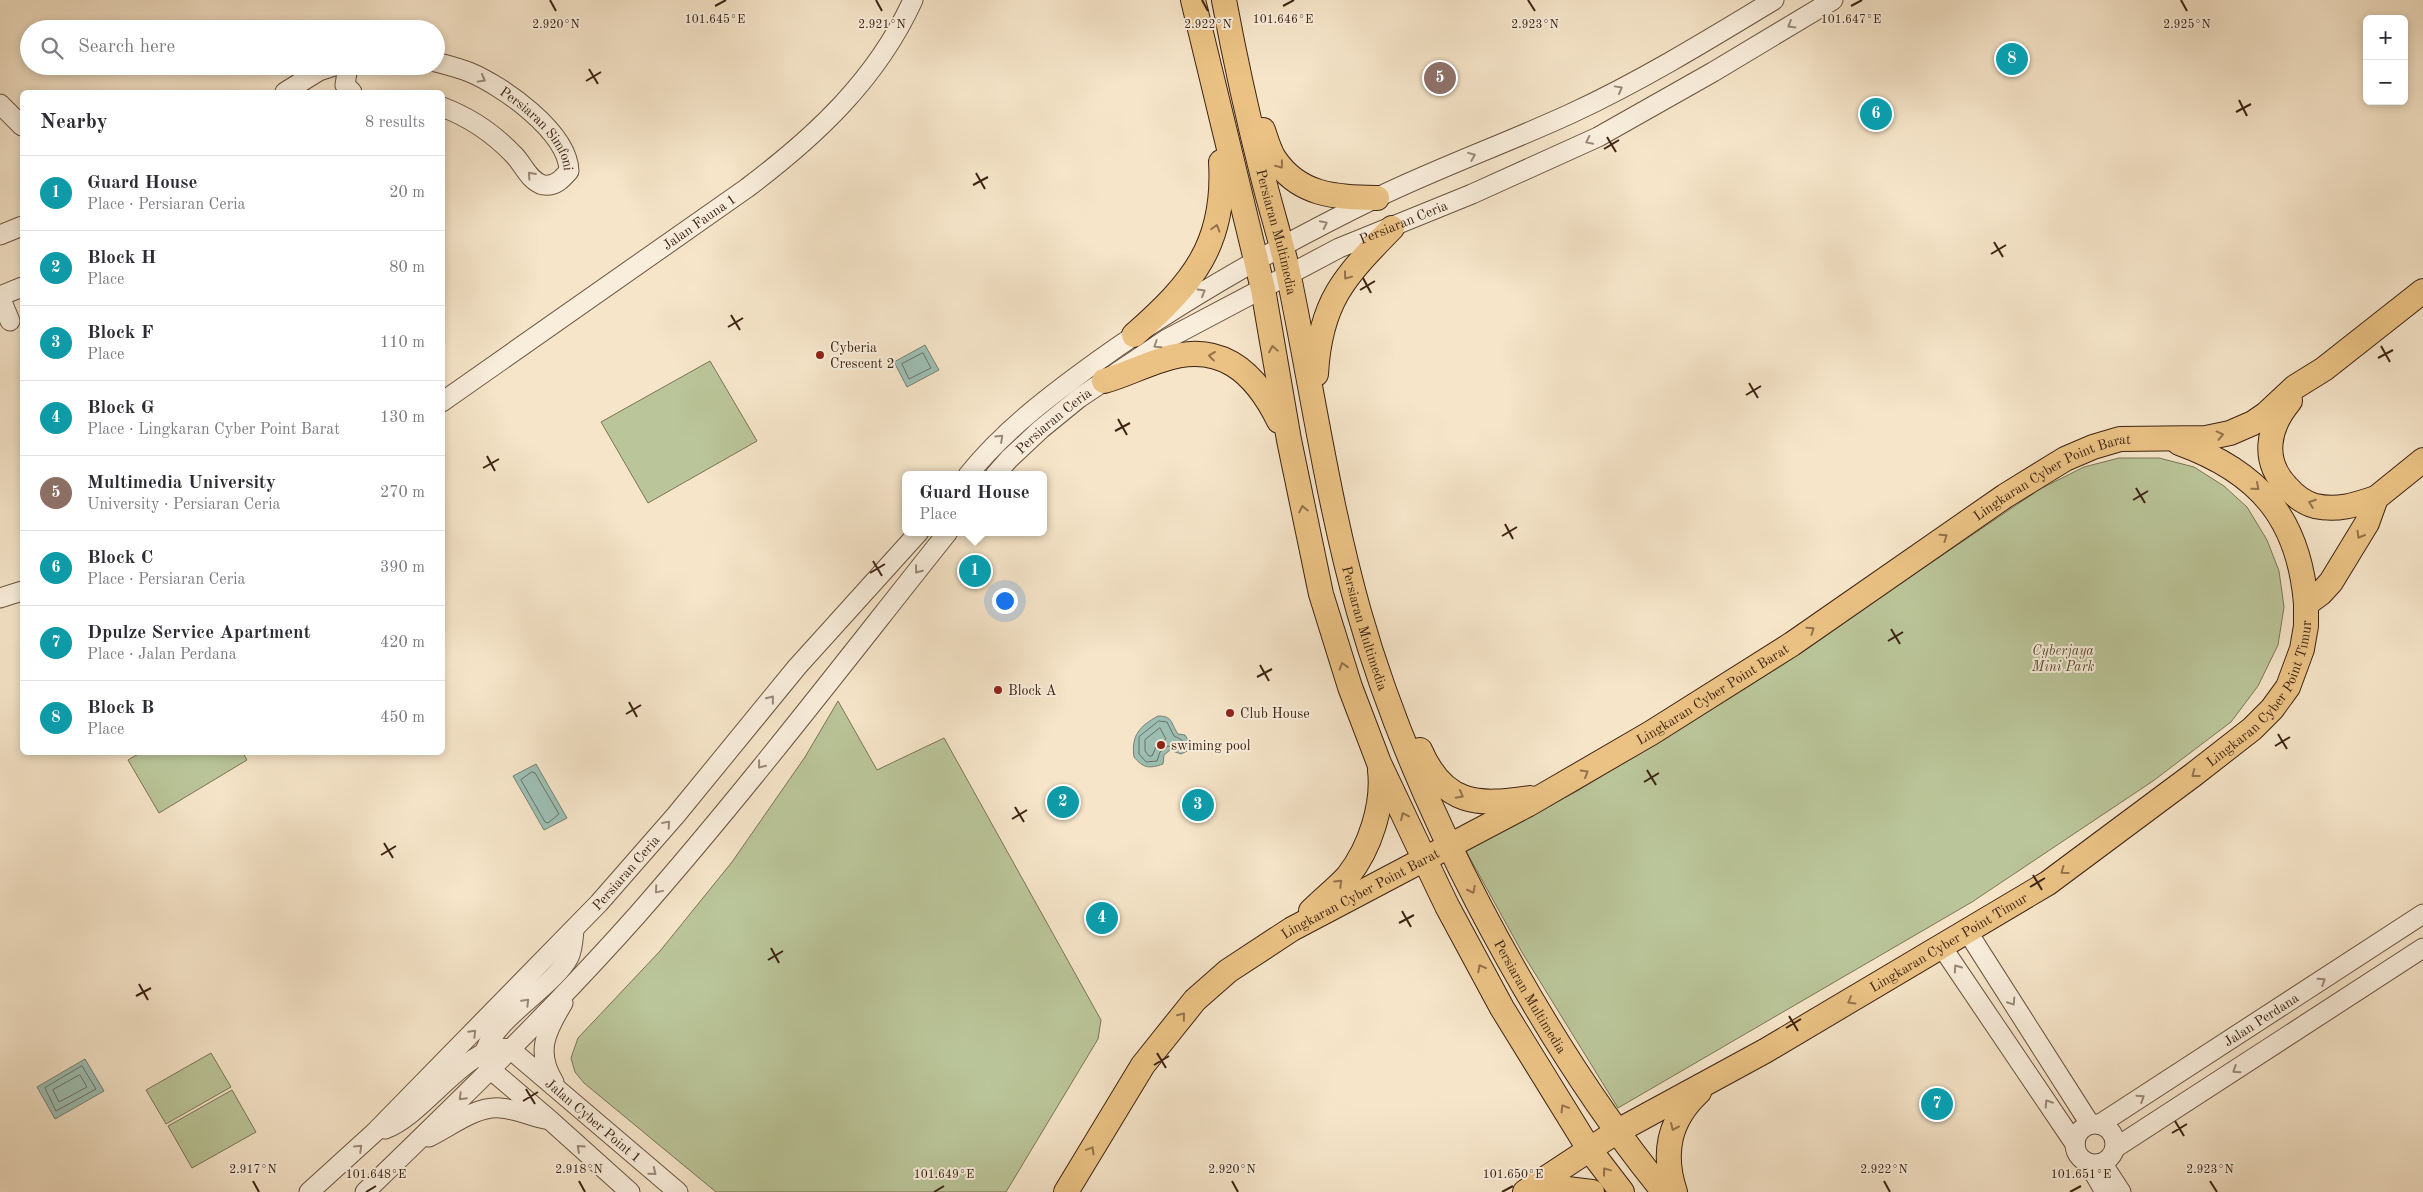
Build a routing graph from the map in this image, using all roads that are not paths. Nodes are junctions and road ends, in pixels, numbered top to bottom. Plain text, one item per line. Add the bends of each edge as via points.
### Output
1 (913, 0) edge
2 (1193, 0) edge
3 (1224, 0) edge
4 (1774, 0) edge
5 (1833, 0) edge
6 (1231, 38) junction
7 (445, 65) edge
8 (313, 75) edge
9 (347, 75) edge
10 (1211, 76) junction
11 (288, 90) edge
12 (350, 90) edge
13 (0, 104) edge
14 (445, 109) edge
15 (20, 124) edge
16 (1376, 198) junction
17 (20, 227) edge
18 (1392, 228) junction
19 (0, 235) edge
20 (1280, 245) junction
21 (1255, 261) junction
22 (1288, 274) junction
23 (20, 288) edge
24 (1262, 289) junction
25 (2423, 291) edge
26 (0, 296) edge
27 (11, 321) edge
28 (1134, 335) junction
29 (2324, 370) junction
30 (1104, 380) junction
31 (445, 400) edge
32 (1320, 437) junction
33 (2168, 439) junction
34 (1289, 440) junction
35 (2423, 460) edge
36 (971, 471) edge
37 (999, 471) edge
38 (2376, 498) junction
39 (915, 536) edge
40 (945, 536) edge
41 (1343, 550) junction
42 (20, 592) edge
43 (0, 598) edge
44 (2306, 604) junction
45 (1379, 763) junction
46 (1542, 797) junction
47 (1449, 847) junction
48 (1425, 860) junction
49 (2423, 914) edge
50 (574, 930) junction
51 (1292, 930) junction
52 (1967, 931) junction
53 (2383, 940) junction
54 (1942, 947) junction
55 (2423, 948) edge
56 (2399, 963) junction
57 (573, 985) junction
58 (2297, 997) junction
59 (2312, 1020) junction
60 (2248, 1030) junction
61 (510, 1049) junction
62 (2263, 1053) junction
63 (488, 1061) junction
64 (1715, 1077) junction
65 (558, 1088) junction
66 (552, 1121) junction
67 (2095, 1124) junction
68 (375, 1132) junction
69 (1616, 1132) junction
70 (417, 1142) junction
71 (2075, 1144) junction
72 (2115, 1148) junction
73 (1589, 1149) junction
74 (2095, 1163) junction
75 (309, 1192) edge
76 (365, 1192) edge
77 (630, 1192) edge
78 (678, 1192) edge
79 (1066, 1192) edge
80 (1525, 1192) edge
81 (1541, 1192) edge
82 (1592, 1192) edge
83 (1622, 1192) edge
84 (1664, 1192) edge
85 (1675, 1192) edge
86 (2105, 1192) edge
87 (2121, 1192) edge

1 - 31 street, Jalan Fauna 1 via 877,64 853,94 787,156 747,188
2 - 10 main road, Persiaran Multimedia
3 - 6 main road, Persiaran Multimedia
16 -> 4 street, Persiaran Ceria via 1604,97
5 -> 18 street, Persiaran Ceria via 1598,137
6 -> 16 main road via 1273,157 1285,172 1308,189 1349,197
6 - 20 main road, Persiaran Multimedia
7 -> 14 street, Persiaran Simfoni via 470,72 527,109 562,146 569,160 569,171 561,181 542,184 533,179 515,155 492,136 466,117
8 - 11 street
9 - 12 street via 345,85
10 - 21 main road, Persiaran Multimedia
28 -> 10 main road via 1177,294 1206,255 1216,228 1223,187
13 - 15 street
20 -> 16 street, Persiaran Ceria
17 - 19 street
18 - 22 street, Persiaran Ceria via 1339,248
18 -> 32 main road via 1347,275 1324,319 1319,340 1316,387
20 - 21 street, Persiaran Ceria
20 - 22 main road, Persiaran Multimedia
21 - 24 main road, Persiaran Multimedia
28 -> 21 street, Persiaran Ceria
22 - 24 street, Persiaran Ceria
22 - 32 main road, Persiaran Multimedia
23 - 26 street
24 -> 30 street, Persiaran Ceria via 1167,339
34 -> 24 main road, Persiaran Multimedia
25 - 29 main road, Lingkaran Cyber Point Barat
26 - 27 street
36 -> 28 street, Persiaran Ceria via 993,445 1035,408
33 -> 29 main road, Lingkaran Cyber Point Barat via 2206,438 2230,433 2266,414 2295,387
38 -> 29 main road via 2346,507 2313,505 2290,490 2279,479 2273,465 2270,440 2279,414
34 -> 30 main road via 1258,384 1227,360 1216,356 1178,356
30 - 37 street, Persiaran Ceria via 1041,429
32 - 41 main road, Persiaran Multimedia
33 -> 44 main road via 2213,456 2262,492 2278,512 2293,540 2304,578
46 -> 33 main road, Lingkaran Cyber Point Barat via 1792,644 2005,496 2065,459 2120,440
45 -> 34 main road, Persiaran Multimedia via 1350,687 1321,594
35 - 38 main road
38 -> 44 main road, Lingkaran Cyber Point Timur via 2367,523 2331,582
50 -> 39 street, Persiaran Ceria via 676,815 797,667
40 -> 57 street via 703,837
41 -> 46 main road via 1398,698 1435,776 1474,802
41 - 47 main road, Persiaran Multimedia via 1359,612 1390,706
42 - 43 street
44 -> 52 main road, Lingkaran Cyber Point Timur via 2302,649 2288,687 2272,709 2193,775 2056,877
48 -> 45 main road, Persiaran Multimedia
51 -> 45 main road via 1348,876 1358,859 1377,812 1381,780
46 - 47 main road, Lingkaran Cyber Point Barat
47 - 48 main road, Lingkaran Cyber Point Barat
47 -> 69 main road, Persiaran Multimedia via 1540,1016
48 - 51 main road, Lingkaran Cyber Point Barat
73 -> 48 main road, Persiaran Multimedia via 1502,1008
49 - 53 street, Jalan Perdana
63 -> 50 street via 507,1021 566,961 572,950
68 -> 50 street, Persiaran Ceria
79 -> 51 main road, Lingkaran Cyber Point Barat via 1143,1065 1195,1000 1228,971
52 - 54 main road, Lingkaran Cyber Point Timur
52 -> 67 street
53 - 56 street
58 -> 53 street, Jalan Perdana
54 -> 64 main road, Lingkaran Cyber Point Timur
71 -> 54 street
55 - 56 street, Jalan Perdana
56 - 59 street, Jalan Perdana
57 - 61 street
57 - 65 street via 557,1012 543,1053 545,1065
58 - 59 street
58 - 60 street, Jalan Perdana
59 - 62 street, Jalan Perdana
60 - 62 street
67 -> 60 street, Jalan Perdana
61 - 63 street via 502,1048
61 - 65 street, Jalan Cyber Point 1
62 -> 72 street, Jalan Perdana
63 - 66 street, Jalan Cyber Point 1
63 - 68 street via 472,1060 405,1120
63 -> 70 street
64 - 69 main road, Lingkaran Cyber Point Timur
64 -> 85 main road via 1686,1106 1670,1134 1668,1162
65 -> 78 street, Jalan Cyber Point 1
66 - 70 street via 494,1107
77 -> 66 street, Jalan Cyber Point 1
67 - 71 street, Jalan Perdana via 2079,1131
67 - 72 street via 2106,1126 2114,1136
75 -> 68 street, Persiaran Ceria
69 - 73 main road, Lingkaran Cyber Point Timur
69 - 84 main road, Persiaran Multimedia
70 - 76 street
71 - 74 street via 2080,1157
72 - 74 street, Jalan Perdana via 2109,1158
73 - 80 main road, Lingkaran Cyber Point Timur
83 -> 73 main road, Persiaran Multimedia
74 - 86 street
74 - 87 street
81 - 82 main road via 1559,1188

